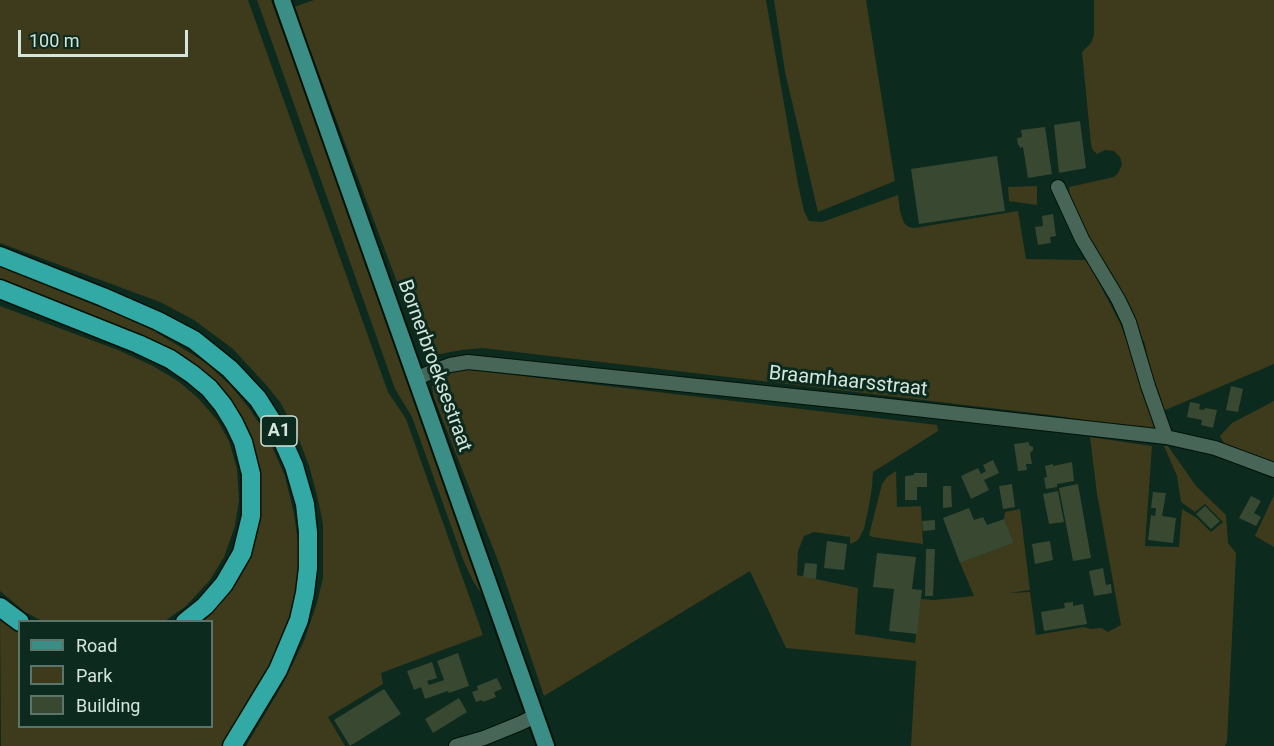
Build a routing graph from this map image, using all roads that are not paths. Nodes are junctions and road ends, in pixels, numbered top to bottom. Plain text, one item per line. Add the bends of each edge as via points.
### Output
1 (282, 0) edge
2 (1058, 187) dead end
3 (0, 256) edge
4 (0, 289) edge
5 (416, 379) junction
6 (1166, 437) junction
7 (1274, 470) edge
8 (0, 607) edge
9 (19, 620) edge
10 (186, 620) edge
11 (535, 716) junction
12 (232, 746) edge
13 (456, 746) edge
14 (546, 746) edge

1 - 5 main road, Bornerbroeksestraat
2 - 6 street via 1129,322
3 - 12 highway, A1 via 104,297 194,340 230,369 258,399 279,432 305,504 305,593 279,670
4 - 10 highway, A1 via 170,359 209,387 234,423 251,474 251,516 242,553 229,577 205,606
5 - 6 street, Braamhaarsstraat via 433,370 468,362
5 - 11 main road, Bornerbroeksestraat
6 - 7 street, Braamhaarsstraat via 1215,448
8 - 9 highway
11 - 13 street
11 - 14 main road, Bornerbroeksestraat

